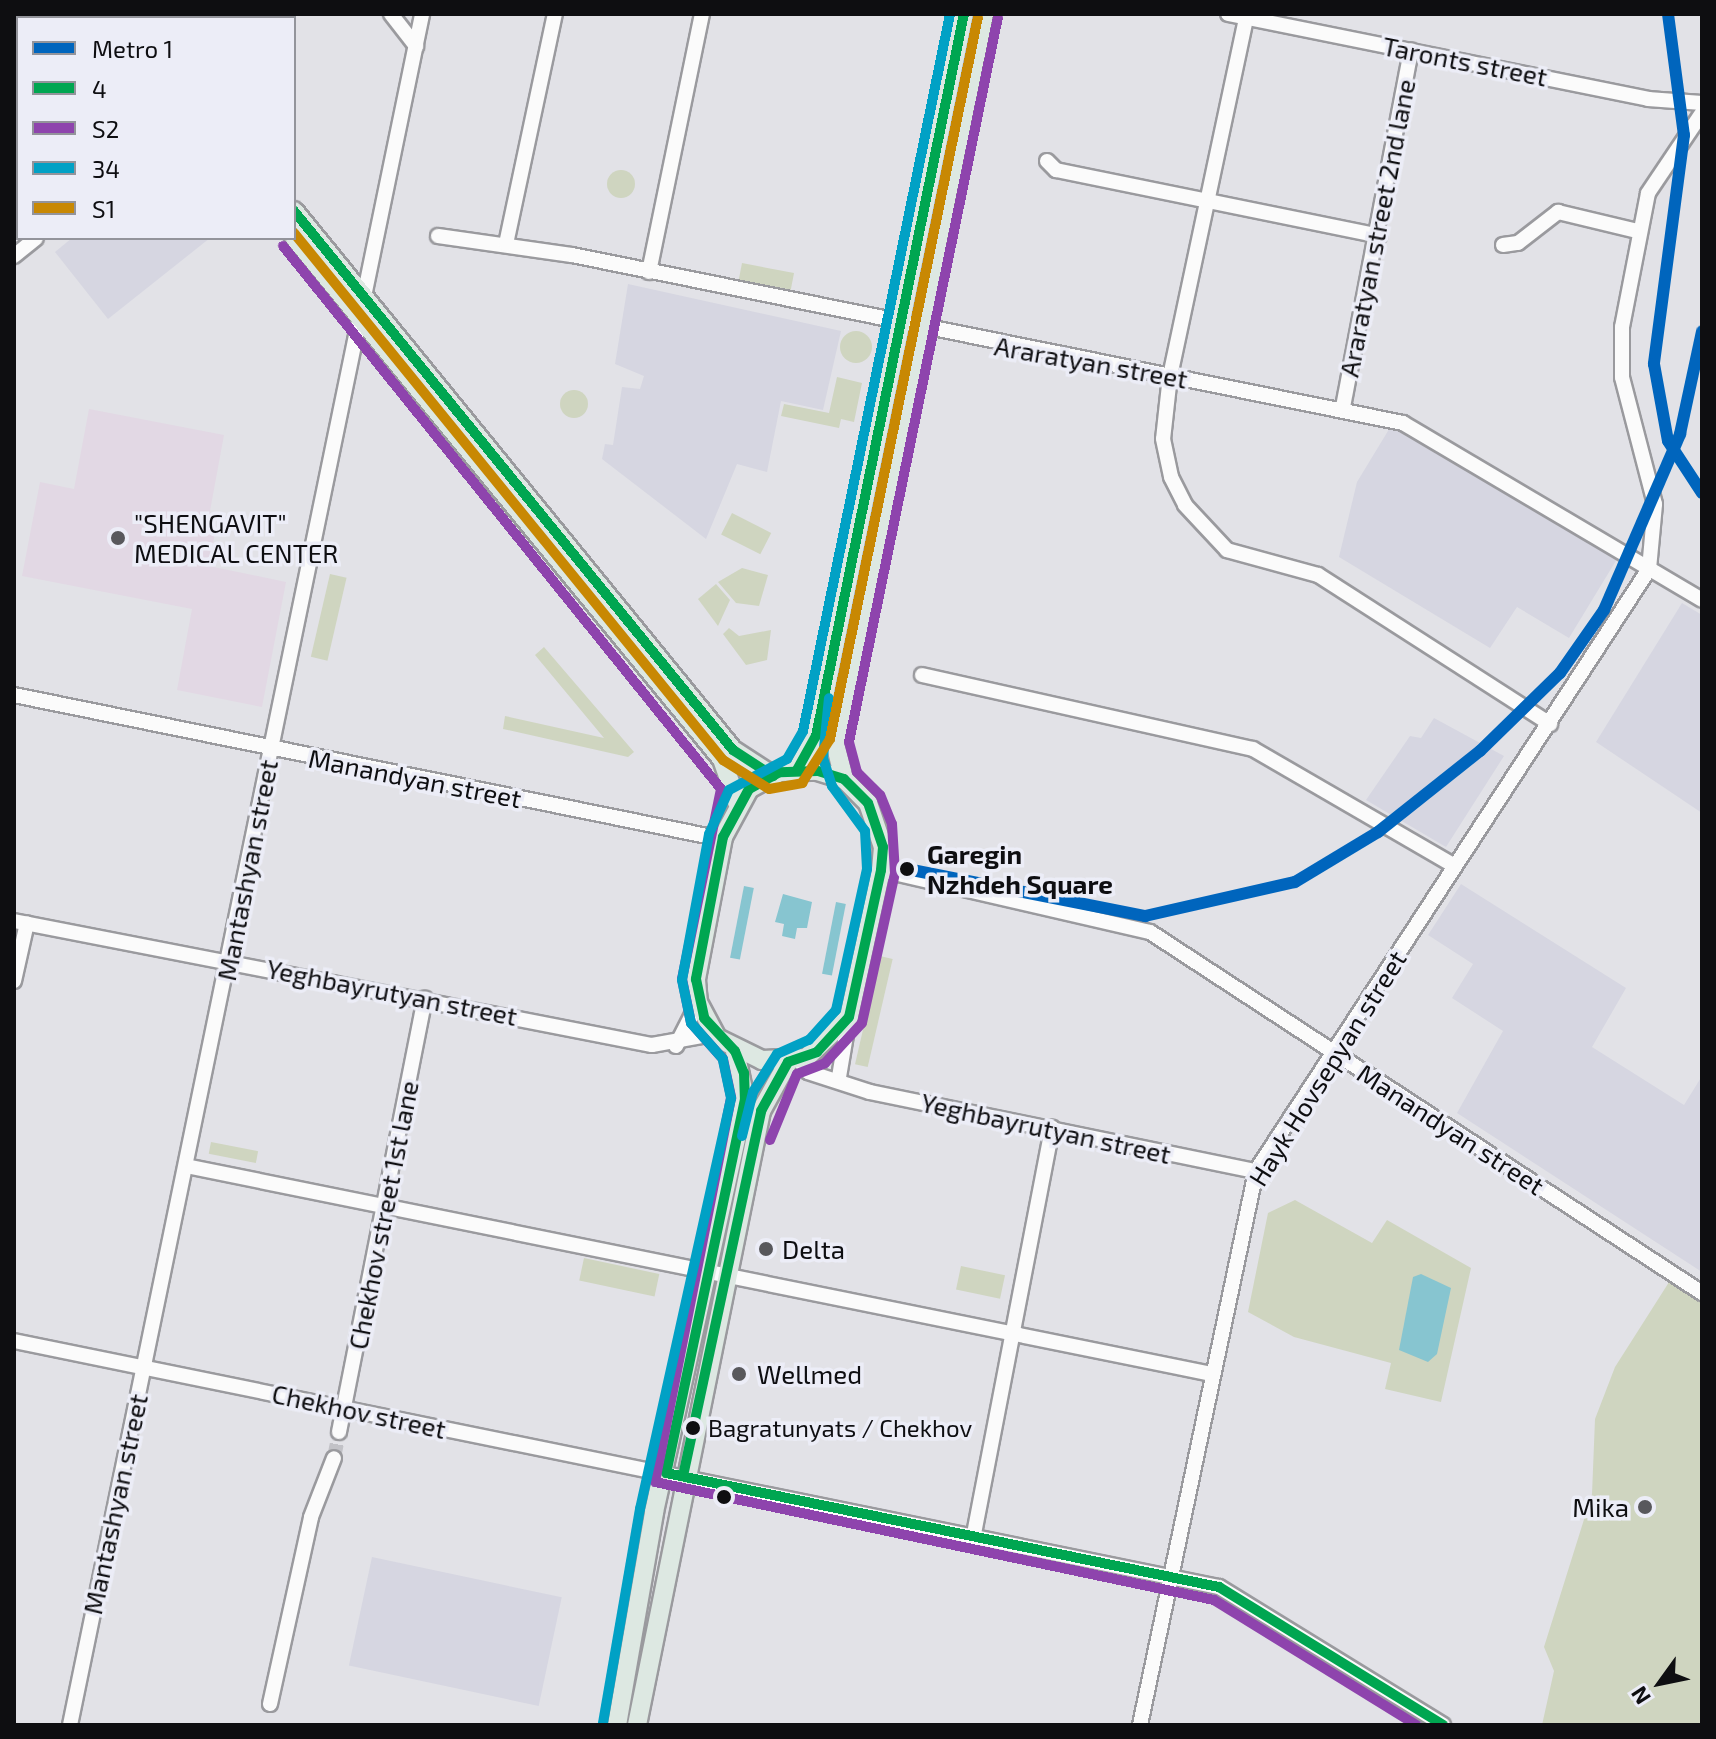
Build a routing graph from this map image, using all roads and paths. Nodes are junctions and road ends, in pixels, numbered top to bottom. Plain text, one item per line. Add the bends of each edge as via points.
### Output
1 (391, 14) edge
2 (422, 14) edge
3 (555, 14) edge
4 (702, 14) edge
5 (964, 14) edge
6 (984, 14) edge
7 (1228, 14) edge
8 (1247, 16) edge
9 (416, 46) junction
10 (1411, 50) junction
11 (1702, 103) edge
12 (1702, 113) edge
13 (1047, 161) dead end
14 (1209, 203) junction
15 (296, 213) edge
16 (1637, 231) junction
17 (438, 236) dead end
18 (1379, 236) junction
19 (296, 239) edge
20 (34, 240) edge
21 (506, 244) junction
22 (1503, 245) dead end
23 (14, 256) edge
24 (649, 272) junction
25 (366, 299) junction
26 (363, 321) junction
27 (908, 327) junction
28 (1170, 376) junction
29 (1343, 407) junction
30 (1649, 569) junction
31 (1702, 600) edge
32 (922, 675) dead end
33 (14, 695) edge
34 (1550, 724) junction
35 (271, 749) junction
36 (797, 770) junction
37 (773, 776) junction
38 (844, 779) junction
39 (737, 802) junction
40 (722, 839) junction
41 (1455, 866) junction
42 (881, 870) junction
43 (20, 922) edge
44 (229, 960) junction
45 (14, 981) edge
46 (425, 998) junction
47 (698, 1003) junction
48 (849, 1017) junction
49 (714, 1034) junction
50 (676, 1046) junction
51 (735, 1051) junction
52 (1334, 1052) junction
53 (793, 1061) junction
54 (839, 1077) junction
55 (1052, 1128) junction
56 (186, 1166) junction
57 (1256, 1171) junction
58 (385, 1206) junction
59 (719, 1273) junction
60 (1702, 1293) edge
61 (1012, 1333) junction
62 (14, 1341) edge
63 (143, 1367) junction
64 (1212, 1374) junction
65 (344, 1408) junction
66 (339, 1432) tunnel mouth
67 (334, 1458) tunnel mouth
68 (674, 1474) junction
69 (973, 1537) junction
70 (1170, 1578) junction
71 (270, 1704) dead end
72 (70, 1725) edge
73 (617, 1725) edge
74 (637, 1725) edge
75 (1140, 1725) edge
76 (1436, 1725) edge
77 (1443, 1725) edge

1 - 9 street
2 - 9 street, Mantashyan street
3 - 21 street
4 - 24 street
5 - 27 main road
6 - 27 main road
7 - 8 street, Taronts street
8 - 10 street, Taronts street
8 - 14 street
9 - 25 street, Mantashyan street
10 - 11 street, Taronts street via 1648,99
10 - 18 street, Araratyan street 2nd lane
12 - 16 street via 1648,193
13 - 14 street via 1056,170
14 - 18 street
14 - 28 street
15 - 25 main road
16 - 22 street via 1558,212 1518,243
16 - 30 street via 1620,353 1655,504
17 - 21 street, Araratyan street
18 - 29 street, Araratyan street 2nd lane
19 - 26 main road
20 - 23 street
21 - 24 street, Araratyan street
24 - 27 street, Araratyan street
25 - 26 street, Mantashyan street
25 - 37 main road via 733,750
26 - 35 street, Mantashyan street
26 - 39 main road via 722,759
27 - 28 street, Araratyan street
27 - 36 main road via 816,736
27 - 38 main road via 835,742
28 - 29 street, Araratyan street
28 - 34 street via 1166,451 1185,505 1204,529 1227,550 1318,575
29 - 30 street, Araratyan street via 1403,423
30 - 31 street, Araratyan street
30 - 34 street, Hayk Hovsepyan street
32 - 41 street via 1253,749
33 - 35 street, Manandyan street
34 - 41 street, Hayk Hovsepyan street
35 - 40 street, Manandyan street
35 - 44 street, Mantashyan street
36 - 37 main road
36 - 38 main road
37 - 39 main road
38 - 42 main road via 868,803 879,828
39 - 40 main road
40 - 47 main road via 696,979
41 - 52 street, Hayk Hovsepyan street
42 - 48 main road
42 - 52 street, Manandyan street via 1150,932
43 - 44 street, Yeghbayrutyan street
43 - 45 street
44 - 46 street, Yeghbayrutyan street
44 - 56 street, Mantashyan street
46 - 50 street, Yeghbayrutyan street
46 - 58 street, Chekhov street 1st lane
47 - 49 main road
47 - 50 street
48 - 53 main road via 828,1042
48 - 54 street
49 - 50 street, Yeghbayrutyan street
49 - 51 main road
51 - 53 main road
51 - 59 main road via 745,1099
52 - 57 street, Hayk Hovsepyan street
52 - 60 street, Manandyan street
53 - 54 street, Yeghbayrutyan street via 808,1072
53 - 59 main road via 761,1111
54 - 55 street, Yeghbayrutyan street via 870,1092
55 - 57 street, Yeghbayrutyan street
55 - 61 street
56 - 58 street
56 - 63 street, Mantashyan street
57 - 64 street, Hayk Hovsepyan street
58 - 59 street
58 - 65 street, Chekhov street 1st lane
59 - 61 street
59 - 68 main road
61 - 64 street
61 - 69 street
62 - 63 street, Chekhov street
63 - 65 street, Chekhov street
63 - 72 street, Mantashyan street
64 - 70 street, Hayk Hovsepyan street
65 - 66 street, Chekhov street 1st lane
65 - 68 street, Chekhov street
67 - 71 street via 311,1517
68 - 69 street, Chekhov street
68 - 73 main road
68 - 74 main road
69 - 70 street, Chekhov street
70 - 75 street, Hayk Hovsepyan street
70 - 76 street, Chekhov street via 1249,1606
70 - 77 street, Chekhov street via 1251,1601

